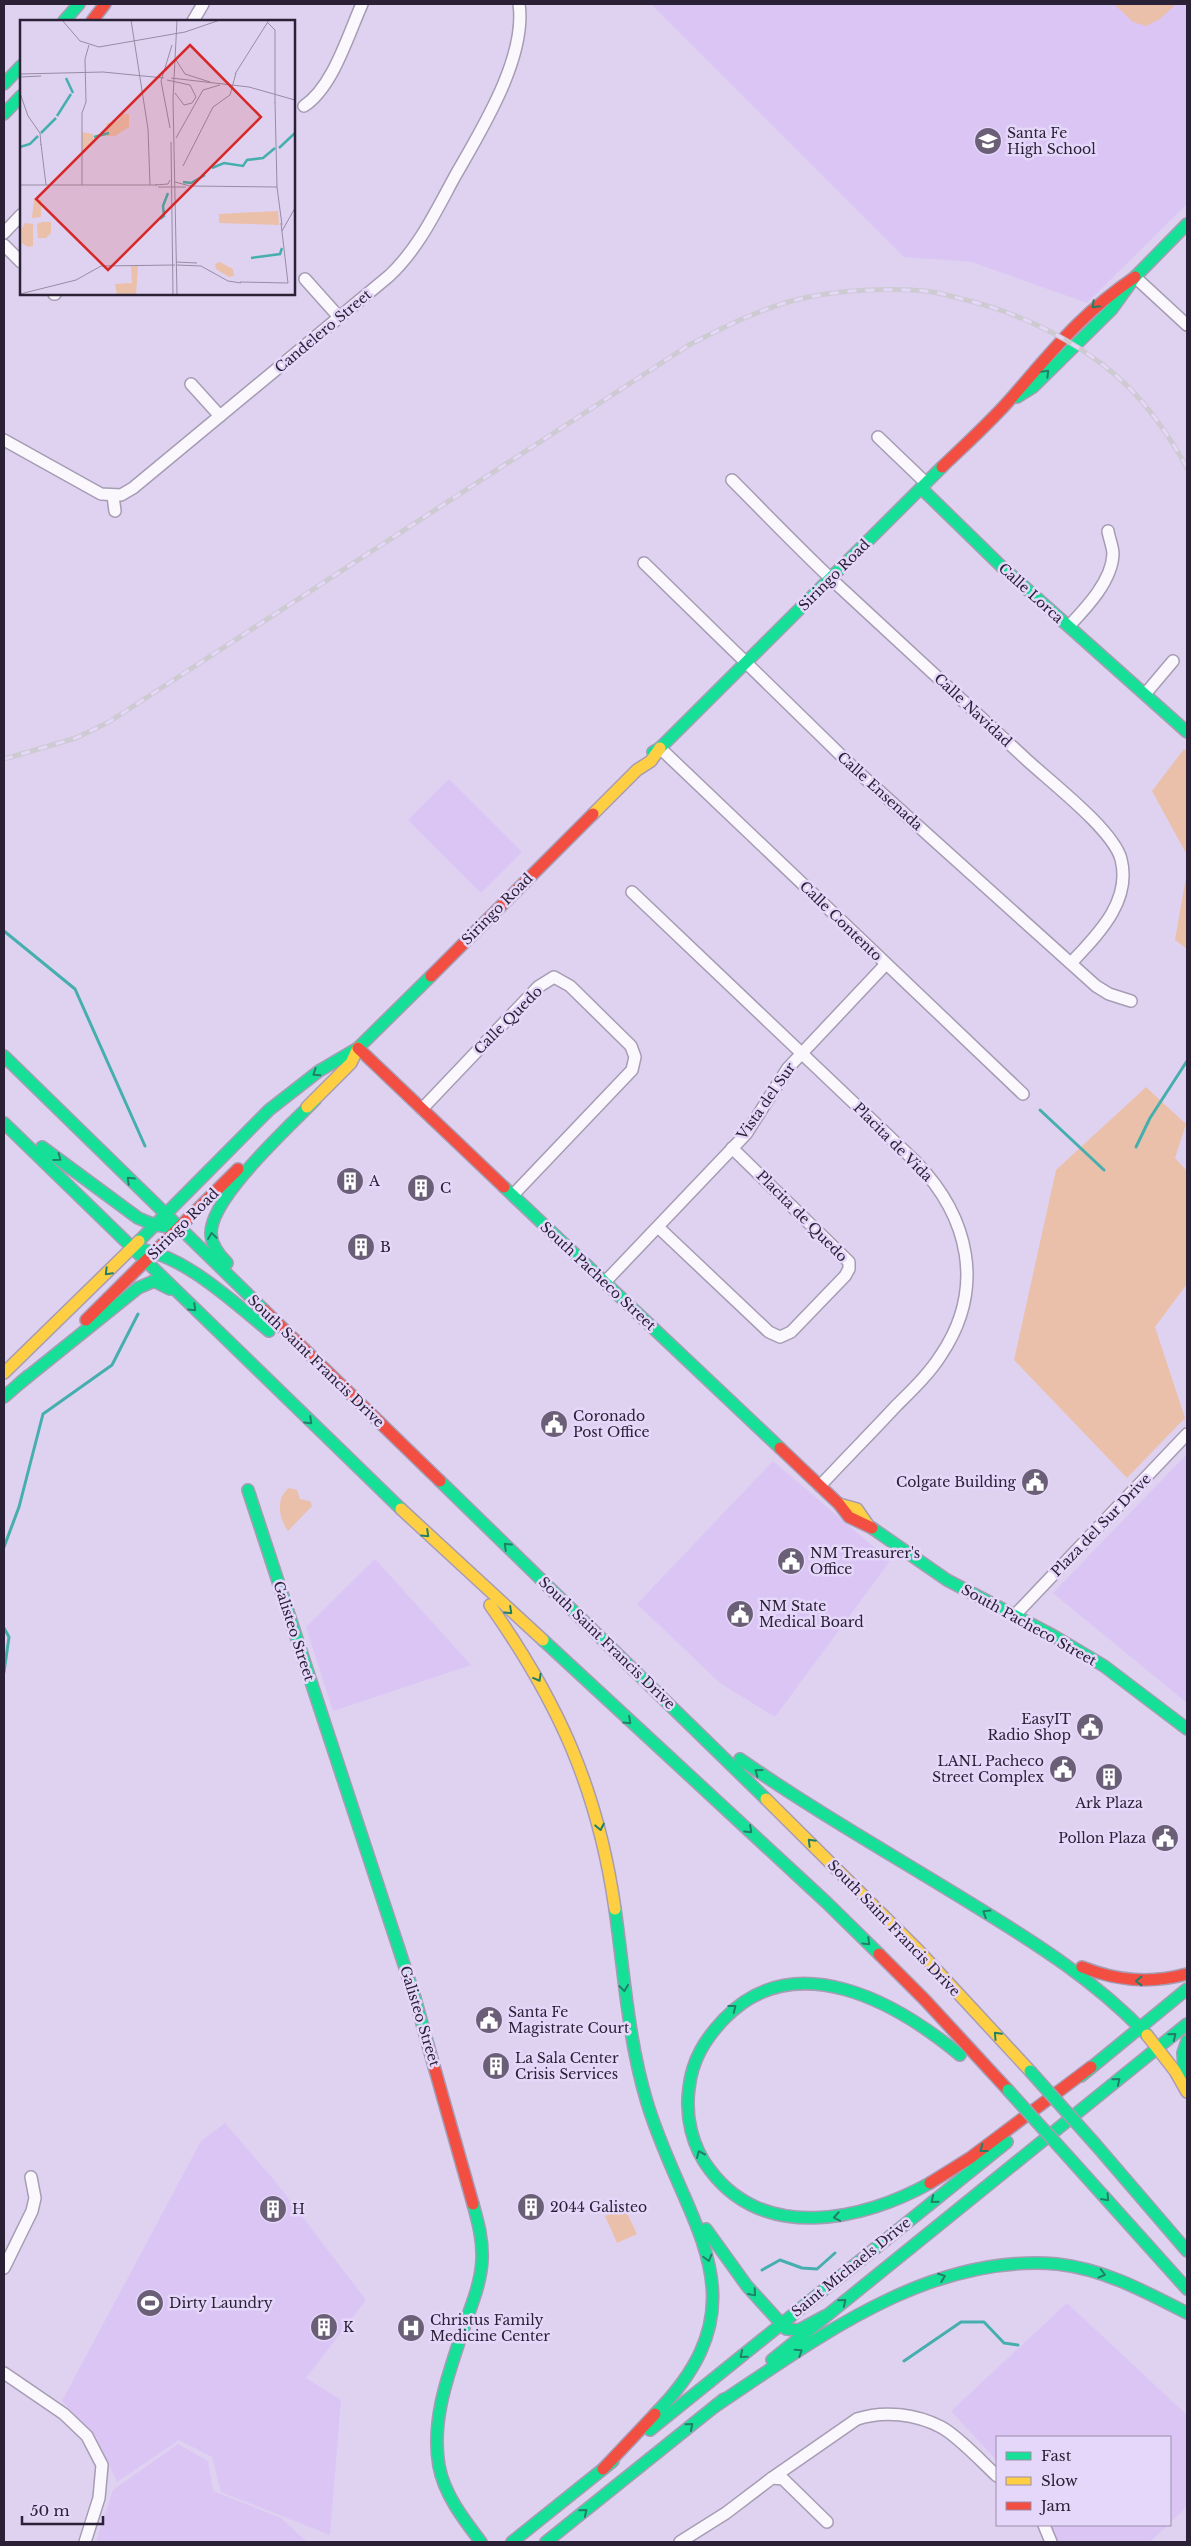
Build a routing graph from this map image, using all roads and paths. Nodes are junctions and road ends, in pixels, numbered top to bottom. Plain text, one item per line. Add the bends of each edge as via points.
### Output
1 (79, 4) edge
2 (105, 4) edge
3 (203, 4) edge
4 (362, 4) edge
5 (518, 4) edge
6 (65, 20) edge
7 (93, 20) edge
8 (194, 20) edge
9 (20, 67) edge
10 (4, 84) edge
11 (20, 96) edge
12 (8, 102) edge
13 (304, 106) dead end
14 (4, 114) edge
15 (20, 216) edge
16 (1187, 224) edge
17 (4, 233) edge
18 (4, 244) edge
19 (20, 261) edge
20 (1135, 277) junction
21 (305, 279) dead end
22 (339, 317) junction
23 (1187, 325) edge
24 (191, 384) dead end
25 (220, 416) junction
26 (878, 437) dead end
27 (4, 440) edge
28 (732, 480) dead end
29 (924, 486) junction
30 (113, 496) junction
31 (115, 512) dead end
32 (1108, 531) dead end
33 (644, 563) dead end
34 (831, 578) junction
35 (1069, 626) junction
36 (1173, 661) dead end
37 (746, 663) junction
38 (1146, 693) junction
39 (1187, 732) edge
40 (660, 748) junction
41 (632, 892) dead end
42 (886, 964) junction
43 (1071, 964) junction
44 (1131, 1001) dead end
45 (358, 1048) junction
46 (802, 1054) junction
47 (4, 1056) edge
48 (1023, 1094) dead end
49 (315, 1100) junction
50 (422, 1109) junction
51 (4, 1119) edge
52 (4, 1123) edge
53 (732, 1148) junction
54 (513, 1195) junction
55 (165, 1214) junction
56 (155, 1225) junction
57 (658, 1227) junction
58 (179, 1228) junction
59 (132, 1248) junction
60 (156, 1251) junction
61 (145, 1262) junction
62 (605, 1282) junction
63 (178, 1293) junction
64 (283, 1329) junction
65 (4, 1373) edge
66 (20, 1383) junction
67 (4, 1397) edge
68 (353, 1397) junction
69 (1187, 1434) edge
70 (820, 1486) junction
71 (248, 1490) dead end
72 (448, 1554) junction
73 (1014, 1616) junction
74 (655, 1689) junction
75 (1187, 1729) edge
76 (1027, 1938) junction
77 (1187, 1974) edge
78 (1187, 1990) edge
79 (1187, 2024) edge
80 (1140, 2026) junction
81 (1187, 2040) edge
82 (1158, 2048) junction
83 (1091, 2067) junction
84 (1186, 2089) edge
85 (1005, 2092) junction
86 (32, 2177) dead end
87 (684, 2196) junction
88 (1187, 2251) edge
89 (4, 2268) edge
90 (1187, 2289) edge
91 (1187, 2313) edge
92 (825, 2316) junction
93 (781, 2324) junction
94 (4, 2373) edge
95 (714, 2407) junction
96 (603, 2468) junction
97 (996, 2475) edge
98 (772, 2478) junction
99 (827, 2522) dead end
100 (1044, 2526) edge
101 (85, 2542) edge
102 (482, 2542) edge
103 (512, 2542) edge
104 (546, 2542) edge
105 (680, 2542) edge
106 (1051, 2542) edge

1 - 6 main road
2 - 7 main road
3 - 8 street
4 - 13 street via 326,83
5 - 22 street, Candelero Street via 517,37 502,88 425,230 400,266
9 - 10 main road
11 - 12 main road
12 - 14 main road
15 - 17 street
16 - 20 main road, Siringo Road
18 - 19 street
20 - 23 street
20 - 29 main road, Siringo Road via 1104,297 1041,359 1007,403
21 - 22 street
22 - 25 street, Candelero Street
24 - 25 street
25 - 30 street, Candelero Street via 133,488
26 - 29 street
27 - 30 street via 95,492
28 - 34 street, Calle Navidad
29 - 34 main road, Siringo Road
29 - 35 main road, Calle Lorca via 1001,566
30 - 31 street
32 - 35 street via 1113,554 1104,584
33 - 37 street, Calle Ensenada
34 - 37 main road, Siringo Road
34 - 43 street, Calle Navidad via 1062,791 1112,842 1123,871 1117,905 1100,931
35 - 38 main road, Calle Lorca
36 - 38 street
37 - 40 main road, Siringo Road
37 - 43 street, Calle Ensenada via 857,771
38 - 39 main road, Calle Lorca
40 - 42 street, Calle Contento
40 - 45 main road, Siringo Road via 651,762 637,770
41 - 46 street, Placita de Vida
42 - 46 street, Vista del Sur
42 - 48 street, Calle Contento
43 - 44 street, Calle Ensenada via 1102,990
45 - 49 main road, Siringo Road via 351,1063
45 - 50 main road, South Pacheco Street
45 -> 55 main road, Siringo Road via 319,1070 283,1098
46 - 53 street, Vista del Sur via 781,1076 751,1128
46 - 70 street, Placita de Vida via 938,1187 955,1214 966,1259 963,1304 954,1332 941,1356
55 -> 47 main road, South Saint Francis Drive
49 - 58 main road, Siringo Road via 260,1148
64 -> 49 main road via 214,1248 210,1232 215,1214 237,1182
50 - 54 main road, South Pacheco Street
50 - 54 street, Calle Quedo via 538,987 554,977 570,986 631,1046 635,1057 632,1070
51 -> 56 main road via 138,1218
52 - 59 main road, South Saint Francis Drive
53 - 57 street, Vista del Sur
53 - 57 street, Placita de Quedo via 849,1262 845,1276 791,1332 780,1337 769,1332
54 - 62 main road, South Pacheco Street
55 - 56 main road, Siringo Road
55 - 58 main road, South Saint Francis Drive
56 - 58 main road
56 - 59 main road, Siringo Road
57 - 62 street, Vista del Sur
58 - 60 main road, Siringo Road
58 - 64 main road, South Saint Francis Drive
59 - 60 main road
59 - 61 main road, South Saint Francis Drive
59 -> 65 main road, Siringo Road
60 - 61 main road, Siringo Road
60 - 68 main road via 243,1310
61 - 63 main road, South Saint Francis Drive
61 - 66 main road, Siringo Road
62 - 70 main road, South Pacheco Street
63 - 66 main road via 154,1281 138,1288
63 -> 72 main road, South Saint Francis Drive
64 - 68 main road, South Saint Francis Drive
66 - 67 main road, Siringo Road
74 -> 68 main road, South Saint Francis Drive
69 - 73 street, Plaza del Sur Drive
70 - 73 main road, South Pacheco Street via 839,1504 847,1503 857,1508 868,1524 946,1580
71 - 102 main road, Galisteo Street via 415,1998 480,2228 483,2251 480,2284 445,2390 438,2430 440,2470 445,2487
72 -> 85 main road, South Saint Francis Drive via 833,1909 925,2000
72 -> 87 main road via 491,1606 533,1668 563,1723 582,1772 598,1817 640,2073 655,2128
73 - 75 main road, South Pacheco Street via 1104,1666
76 -> 74 main road via 762,1775
88 -> 74 main road, South Saint Francis Drive, bridge via 1030,2070 867,1898
77 -> 76 main road via 1152,1981 1112,1978 1068,1961
76 - 80 main road via 1108,1995
78 - 80 main road, Saint Michaels Drive
82 -> 79 main road, Saint Michaels Drive
80 - 82 main road
80 - 83 main road, Saint Michaels Drive
81 - 84 main road via 1182,2053
82 - 84 main road
92 -> 82 main road, Saint Michaels Drive
83 -> 85 main road via 952,2171 886,2205 828,2219 773,2215 731,2193 701,2159 692,2137 687,2109 688,2086 695,2060 717,2023 752,1996 776,1987 798,1984 832,1985 852,1990 897,2010 932,2031
83 -> 93 main road, Saint Michaels Drive via 1025,2127
85 -> 90 main road, South Saint Francis Drive, bridge
86 - 89 street via 35,2198 32,2211
87 -> 93 main road via 727,2260
87 -> 96 main road via 710,2266 714,2298 708,2333 684,2385
95 -> 91 main road via 844,2322 902,2293 951,2274 992,2265 1033,2262 1085,2270 1123,2280
92 - 93 main road via 799,2330
92 - 95 main road, Saint Michaels Drive
93 -> 96 main road, Saint Michaels Drive
94 - 101 street via 64,2414 87,2436 102,2465 99,2498
104 -> 95 main road, Saint Michaels Drive
96 - 103 main road, Saint Michaels Drive
97 - 98 street via 942,2428 907,2415 868,2415 857,2419
98 - 99 street via 783,2479
98 - 105 street
100 - 106 street

